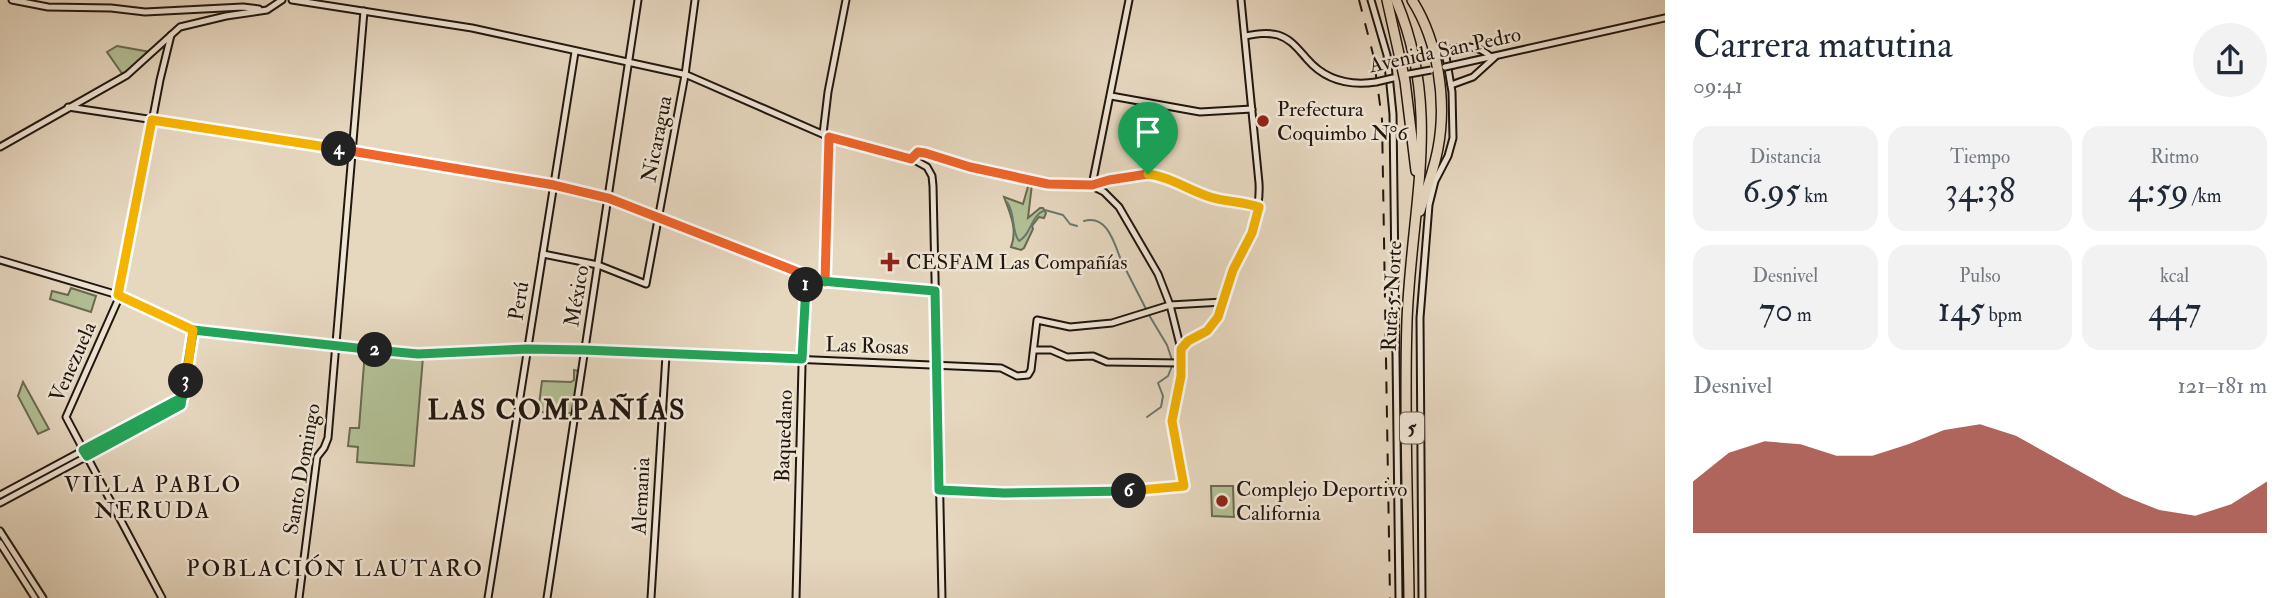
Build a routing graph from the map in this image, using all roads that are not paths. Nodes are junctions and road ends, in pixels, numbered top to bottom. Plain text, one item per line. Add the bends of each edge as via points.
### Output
1 (12, 0) edge
2 (292, 0) edge
3 (638, 0) edge
4 (695, 0) edge
5 (846, 0) edge
6 (1129, 0) edge
7 (1241, 0) edge
8 (1371, 0) edge
9 (1387, 0) edge
10 (1398, 0) edge
11 (1412, 0) edge
12 (278, 1) edge
13 (264, 11) junction
14 (364, 11) junction
15 (1665, 18) edge
16 (1244, 24) junction
17 (171, 34) junction
18 (1257, 34) junction
19 (1245, 36) junction
20 (1246, 47) junction
21 (575, 52) junction
22 (1499, 55) junction
23 (1490, 57) junction
24 (629, 64) junction
25 (1437, 68) junction
26 (685, 75) junction
27 (1406, 75) junction
28 (1451, 85) junction
29 (1111, 96) junction
30 (68, 107) junction
31 (1252, 109) junction
32 (152, 120) junction
33 (826, 135) junction
34 (0, 148) edge
35 (351, 151) junction
36 (911, 159) junction
37 (554, 185) junction
38 (1092, 185) junction
39 (1417, 197) junction
40 (608, 198) junction
41 (1259, 207) junction
42 (1420, 211) junction
43 (658, 218) junction
44 (542, 254) junction
45 (0, 260) edge
46 (598, 265) junction
47 (808, 276) junction
48 (825, 282) junction
49 (935, 291) junction
50 (118, 295) junction
51 (1223, 302) junction
52 (1170, 305) junction
53 (193, 330) junction
54 (1178, 337) junction
55 (1188, 341) junction
56 (335, 345) junction
57 (527, 349) junction
58 (1181, 349) junction
59 (584, 350) junction
60 (1034, 350) junction
61 (666, 355) junction
62 (802, 359) junction
63 (1181, 363) junction
64 (937, 365) junction
65 (183, 397) junction
66 (85, 453) junction
67 (939, 490) junction
68 (0, 495) edge
69 (0, 503) edge
70 (0, 531) edge
71 (0, 543) edge
72 (35, 598) edge
73 (43, 598) edge
74 (162, 598) edge
75 (299, 598) edge
76 (488, 598) edge
77 (547, 598) edge
78 (651, 598) edge
79 (796, 598) edge
80 (942, 598) edge
81 (1399, 598) edge
82 (1411, 598) edge
83 (1422, 598) edge

1 - 13 street via 48,7 140,12 243,7
2 - 14 street
3 - 24 street, México
4 - 26 street, Nicaragua
5 - 33 street via 828,92
6 - 29 street
7 - 16 street
8 - 81 street via 1387,55 1393,114
9 - 27 highway
10 - 39 highway, Ruta 5 Norte / 5 via 1421,95 1423,137
10 - 42 highway, Ruta 5 Norte / 5 via 1415,38 1426,93
11 - 25 highway via 1427,28
12 - 13 street
13 - 17 street via 186,25
14 - 21 street via 472,28
14 - 35 street, Santo Domingo
15 - 22 street, Avenida San Pedro
16 - 18 street
16 - 19 street
17 - 30 street via 131,72
17 - 32 street, Venezuela
18 - 19 street, Avenida San Pedro
18 - 20 street
18 - 27 street, Avenida San Pedro, bridge via 1287,39 1317,70 1352,83
19 - 20 street
20 - 31 street
21 - 24 street
21 - 37 street, Perú
22 - 23 street, Avenida San Pedro
22 - 28 street via 1474,77
23 - 25 street, Avenida San Pedro, bridge
23 - 28 street via 1468,46 1445,51
24 - 26 street
24 - 40 street, México
25 - 27 street, Avenida San Pedro, bridge
25 - 42 highway via 1439,141
26 - 33 street
26 - 43 street, Nicaragua
27 - 39 highway
28 - 83 street via 1453,138 1429,205 1420,310
29 - 31 street via 1200,112
29 - 38 street
30 - 32 street
30 - 34 street
31 - 41 street
32 - 35 street
32 - 50 street, Venezuela
33 - 36 street
33 - 48 street
35 - 37 street
35 - 56 street, Santo Domingo
36 - 38 street via 922,153 1044,183
36 - 49 street via 927,167 932,176
37 - 40 street
37 - 44 street, Perú
38 - 41 street via 1157,175 1213,198
38 - 52 street via 1110,197 1126,217
39 - 82 highway, Ruta 5 Norte / 5 via 1406,362
40 - 43 street
40 - 46 street, México
41 - 51 street
42 - 82 highway, Ruta 5 Norte / 5 via 1411,360
43 - 46 street, Nicaragua via 646,284
43 - 47 street
44 - 46 street
44 - 57 street, Perú
45 - 50 street, Las Rosas
46 - 59 street, México
47 - 48 street
47 - 62 street, Baquedano
48 - 49 street
49 - 64 street
50 - 53 street, Las Rosas
50 - 66 street, Venezuela via 66,415
51 - 52 street
51 - 55 street via 1210,328
52 - 54 street
52 - 60 street via 1115,323 1070,327 1037,320
53 - 56 street, Las Rosas
53 - 65 street
54 - 55 street
54 - 58 street
55 - 58 street
56 - 57 street, Las Rosas via 418,354
56 - 75 street, Santo Domingo via 327,440 317,456
57 - 59 street, Las Rosas
57 - 76 street, Perú
58 - 63 street
59 - 61 street, Las Rosas
59 - 77 street, México
60 - 63 street via 1051,350 1067,357 1093,356 1107,362
60 - 64 street, Las Rosas via 1030,373 1017,376 1002,368
61 - 62 street, Las Rosas
61 - 78 street, Alemania
62 - 64 street, Las Rosas
62 - 79 street, Baquedano
63 - 67 street via 1172,421 1184,486 1105,492
64 - 67 street
65 - 66 street
65 - 66 street via 181,405
66 - 68 street
66 - 69 street
66 - 74 street, Venezuela
67 - 80 street
70 - 73 street
71 - 72 street

